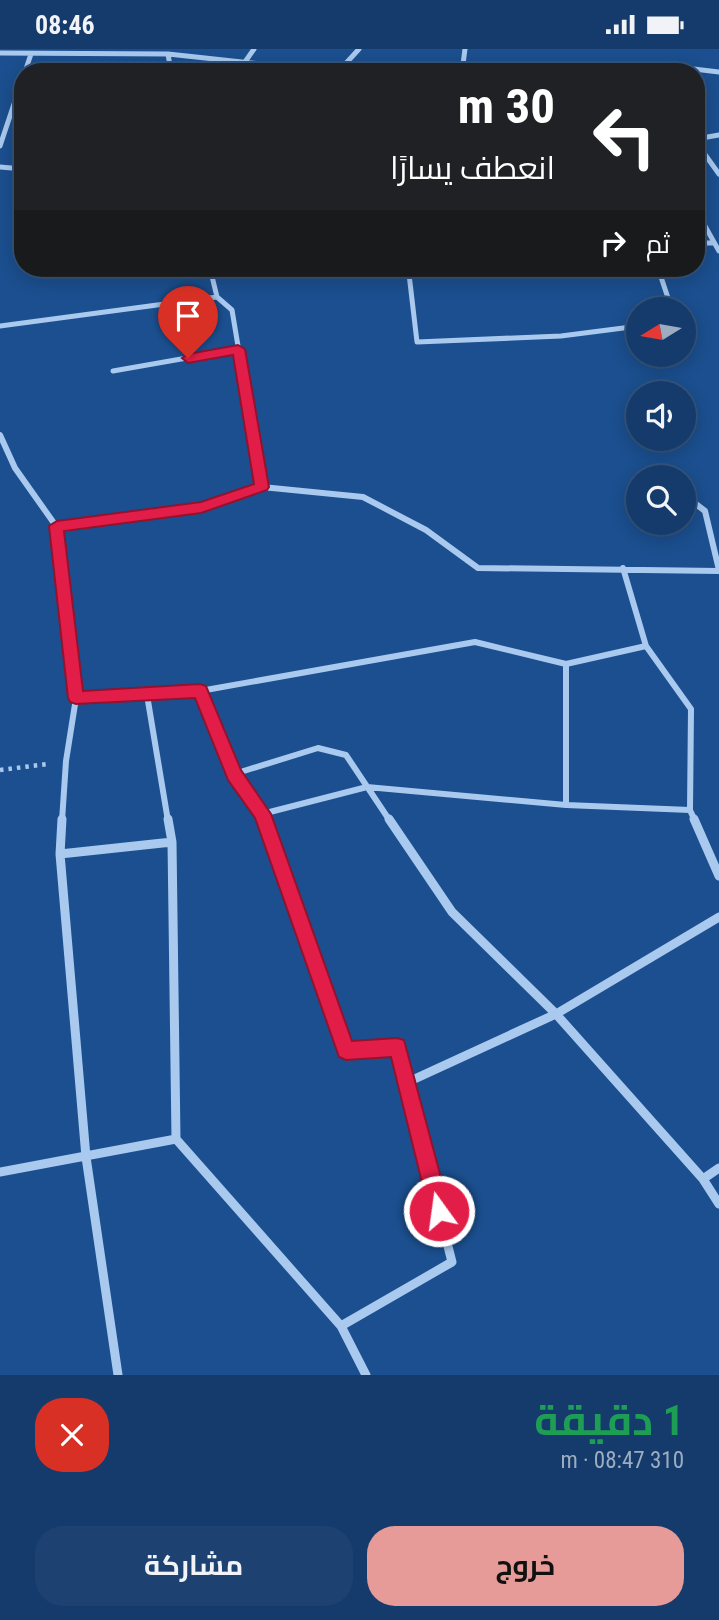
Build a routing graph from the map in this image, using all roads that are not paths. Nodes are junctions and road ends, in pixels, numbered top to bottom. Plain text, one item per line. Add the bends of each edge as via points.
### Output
1 (254, 49) edge
2 (359, 49) edge
3 (0, 54) edge
4 (31, 54) junction
5 (168, 54) junction
6 (244, 62) junction
7 (28, 63) edge
8 (170, 63) edge
9 (253, 63) edge
10 (346, 63) edge
11 (14, 104) edge
12 (0, 145) edge
13 (705, 153) edge
14 (719, 174) edge
15 (705, 226) edge
16 (705, 243) edge
17 (714, 243) junction
18 (719, 251) edge
19 (212, 277) edge
20 (409, 277) edge
21 (661, 277) edge
22 (217, 297) junction
23 (668, 297) edge
24 (0, 326) edge
25 (626, 328) edge
26 (238, 349) junction
27 (113, 372) dead end
28 (0, 435) edge
29 (3, 452) edge
30 (262, 487) junction
31 (696, 504) edge
32 (57, 526) junction
33 (623, 568) junction
34 (719, 570) edge
35 (646, 646) junction
36 (566, 664) junction
37 (200, 691) junction
38 (148, 695) junction
39 (76, 698) junction
40 (234, 774) junction
41 (367, 787) junction
42 (566, 805) junction
43 (690, 810) junction
44 (262, 814) junction
45 (172, 842) junction
46 (60, 854) junction
47 (719, 876) edge
48 (719, 917) edge
49 (556, 1014) junction
50 (408, 1082) junction
51 (176, 1139) junction
52 (86, 1157) junction
53 (719, 1168) edge
54 (0, 1172) edge
55 (703, 1179) junction
56 (719, 1204) edge
57 (341, 1326) junction
58 (118, 1375) edge
59 (366, 1375) edge

1 - 6 street
2 - 10 street
3 - 4 street
4 - 5 street
4 - 7 street
5 - 6 street
5 - 8 street
6 - 9 street
11 - 12 street
13 - 14 street
15 - 17 street
16 - 17 street
17 - 18 street
19 - 22 street
20 - 25 street via 417,342 561,336
21 - 23 street
22 - 24 street
22 - 26 street via 232,310
26 - 27 street
26 - 30 street
28 - 29 street
29 - 32 street
30 - 32 street via 201,508
30 - 33 street via 363,497 426,530 478,568
31 - 34 street via 705,511
32 - 39 street
33 - 34 street
33 - 35 street
35 - 36 street
35 - 43 street via 691,709
36 - 37 street via 475,642
36 - 42 street
37 - 38 street
37 - 40 street
38 - 39 street
38 - 45 street
39 - 46 street via 66,761
40 - 41 street via 318,748 346,755
40 - 44 street
41 - 42 street
41 - 44 street
41 - 49 street via 452,912
42 - 43 street
43 - 47 street
44 - 50 street via 346,1050 397,1047
45 - 46 street
45 - 51 street
46 - 52 street
48 - 49 street
49 - 50 street
49 - 55 street
50 - 57 street via 452,1262
51 - 52 street
51 - 57 street
52 - 54 street
52 - 58 street
53 - 55 street
55 - 56 street
57 - 59 street

